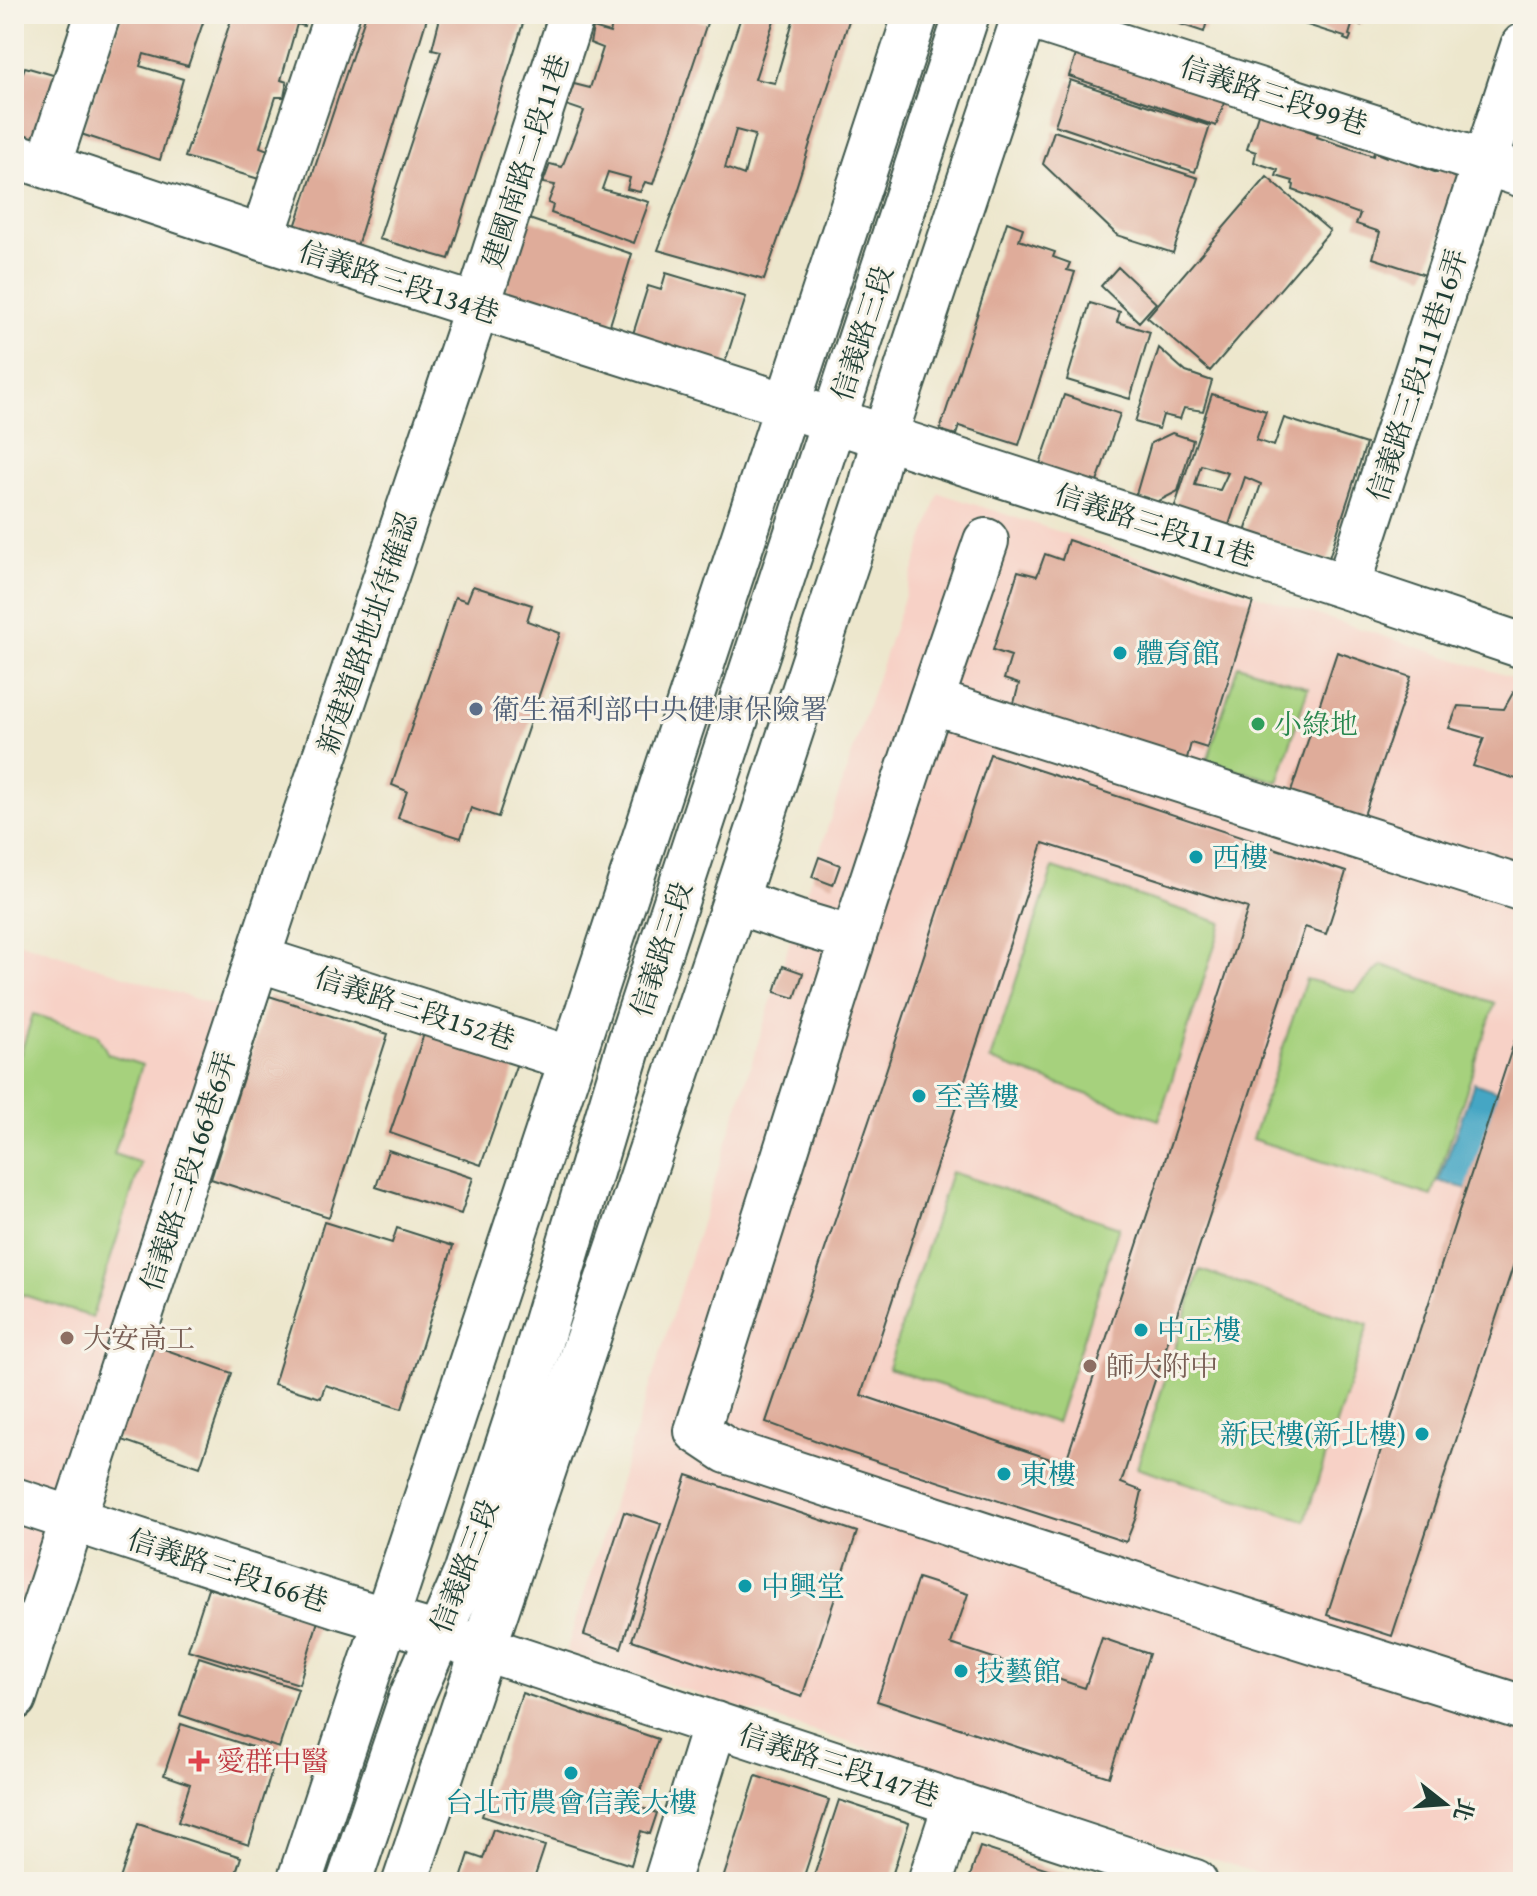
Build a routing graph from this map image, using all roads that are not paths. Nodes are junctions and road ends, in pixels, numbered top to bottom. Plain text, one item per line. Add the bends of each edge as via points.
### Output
1 (98, 14) edge
2 (337, 14) edge
3 (572, 14) edge
4 (916, 14) edge
5 (967, 14) edge
6 (1024, 14) edge
7 (1523, 46) edge
8 (31, 160) edge
9 (1505, 169) edge
10 (262, 238) junction
11 (477, 307) junction
12 (786, 405) junction
13 (833, 421) junction
14 (884, 438) junction
15 (986, 541) dead end
16 (1347, 587) junction
17 (1523, 646) edge
18 (931, 701) junction
19 (1523, 889) edge
20 (735, 901) junction
21 (853, 939) junction
22 (258, 959) junction
23 (572, 1059) junction
24 (14, 1500) edge
25 (72, 1519) junction
26 (385, 1620) junction
27 (438, 1635) junction
28 (483, 1648) junction
29 (14, 1698) edge
30 (1523, 1708) edge
31 (715, 1724) junction
32 (956, 1803) junction
33 (1178, 1879) edge
34 (299, 1882) edge
35 (349, 1882) edge
36 (405, 1882) edge
37 (666, 1882) edge
38 (930, 1882) edge

1 - 8 street
2 - 10 street
3 - 11 street, 建國南路二段11巷
4 - 12 street, 信義路三段
5 - 13 street, 信義路三段
6 - 9 street, 信義路三段99巷
6 - 14 street, 信義路三段
7 - 9 street, 信義路三段111巷16弄
8 - 10 street, 信義路三段134巷
9 - 16 street, 信義路三段111巷16弄
10 - 11 street, 信義路三段134巷
11 - 12 street, 信義路三段134巷 via 590,357
11 - 22 street, 新建道路地址待確認
12 - 13 street, 信義路三段111巷
12 - 23 street, 信義路三段
13 - 14 street, 信義路三段111巷
13 - 27 street, 信義路三段 via 630,1042 521,1405 466,1573
14 - 16 street, 信義路三段111巷
14 - 20 street, 信義路三段
15 - 18 street
16 - 17 street, 信義路三段111巷
18 - 19 street
18 - 21 street
20 - 21 street
20 - 28 street, 信義路三段
21 - 30 street via 697,1431 727,1451
22 - 23 street, 信義路三段152巷
22 - 25 street, 信義路三段166巷6弄
23 - 26 street, 信義路三段
24 - 25 street, 信義路三段166巷
25 - 26 street, 信義路三段166巷
25 - 29 street, 信義路三段166巷6弄
26 - 27 street, 信義路三段166巷
26 - 34 street, 信義路三段
27 - 28 street, 信義路三段147巷
27 - 35 street, 信義路三段
28 - 31 street, 信義路三段147巷
28 - 36 street, 信義路三段
31 - 32 street, 信義路三段147巷
31 - 37 street
32 - 33 street, 信義路三段147巷
32 - 38 street

